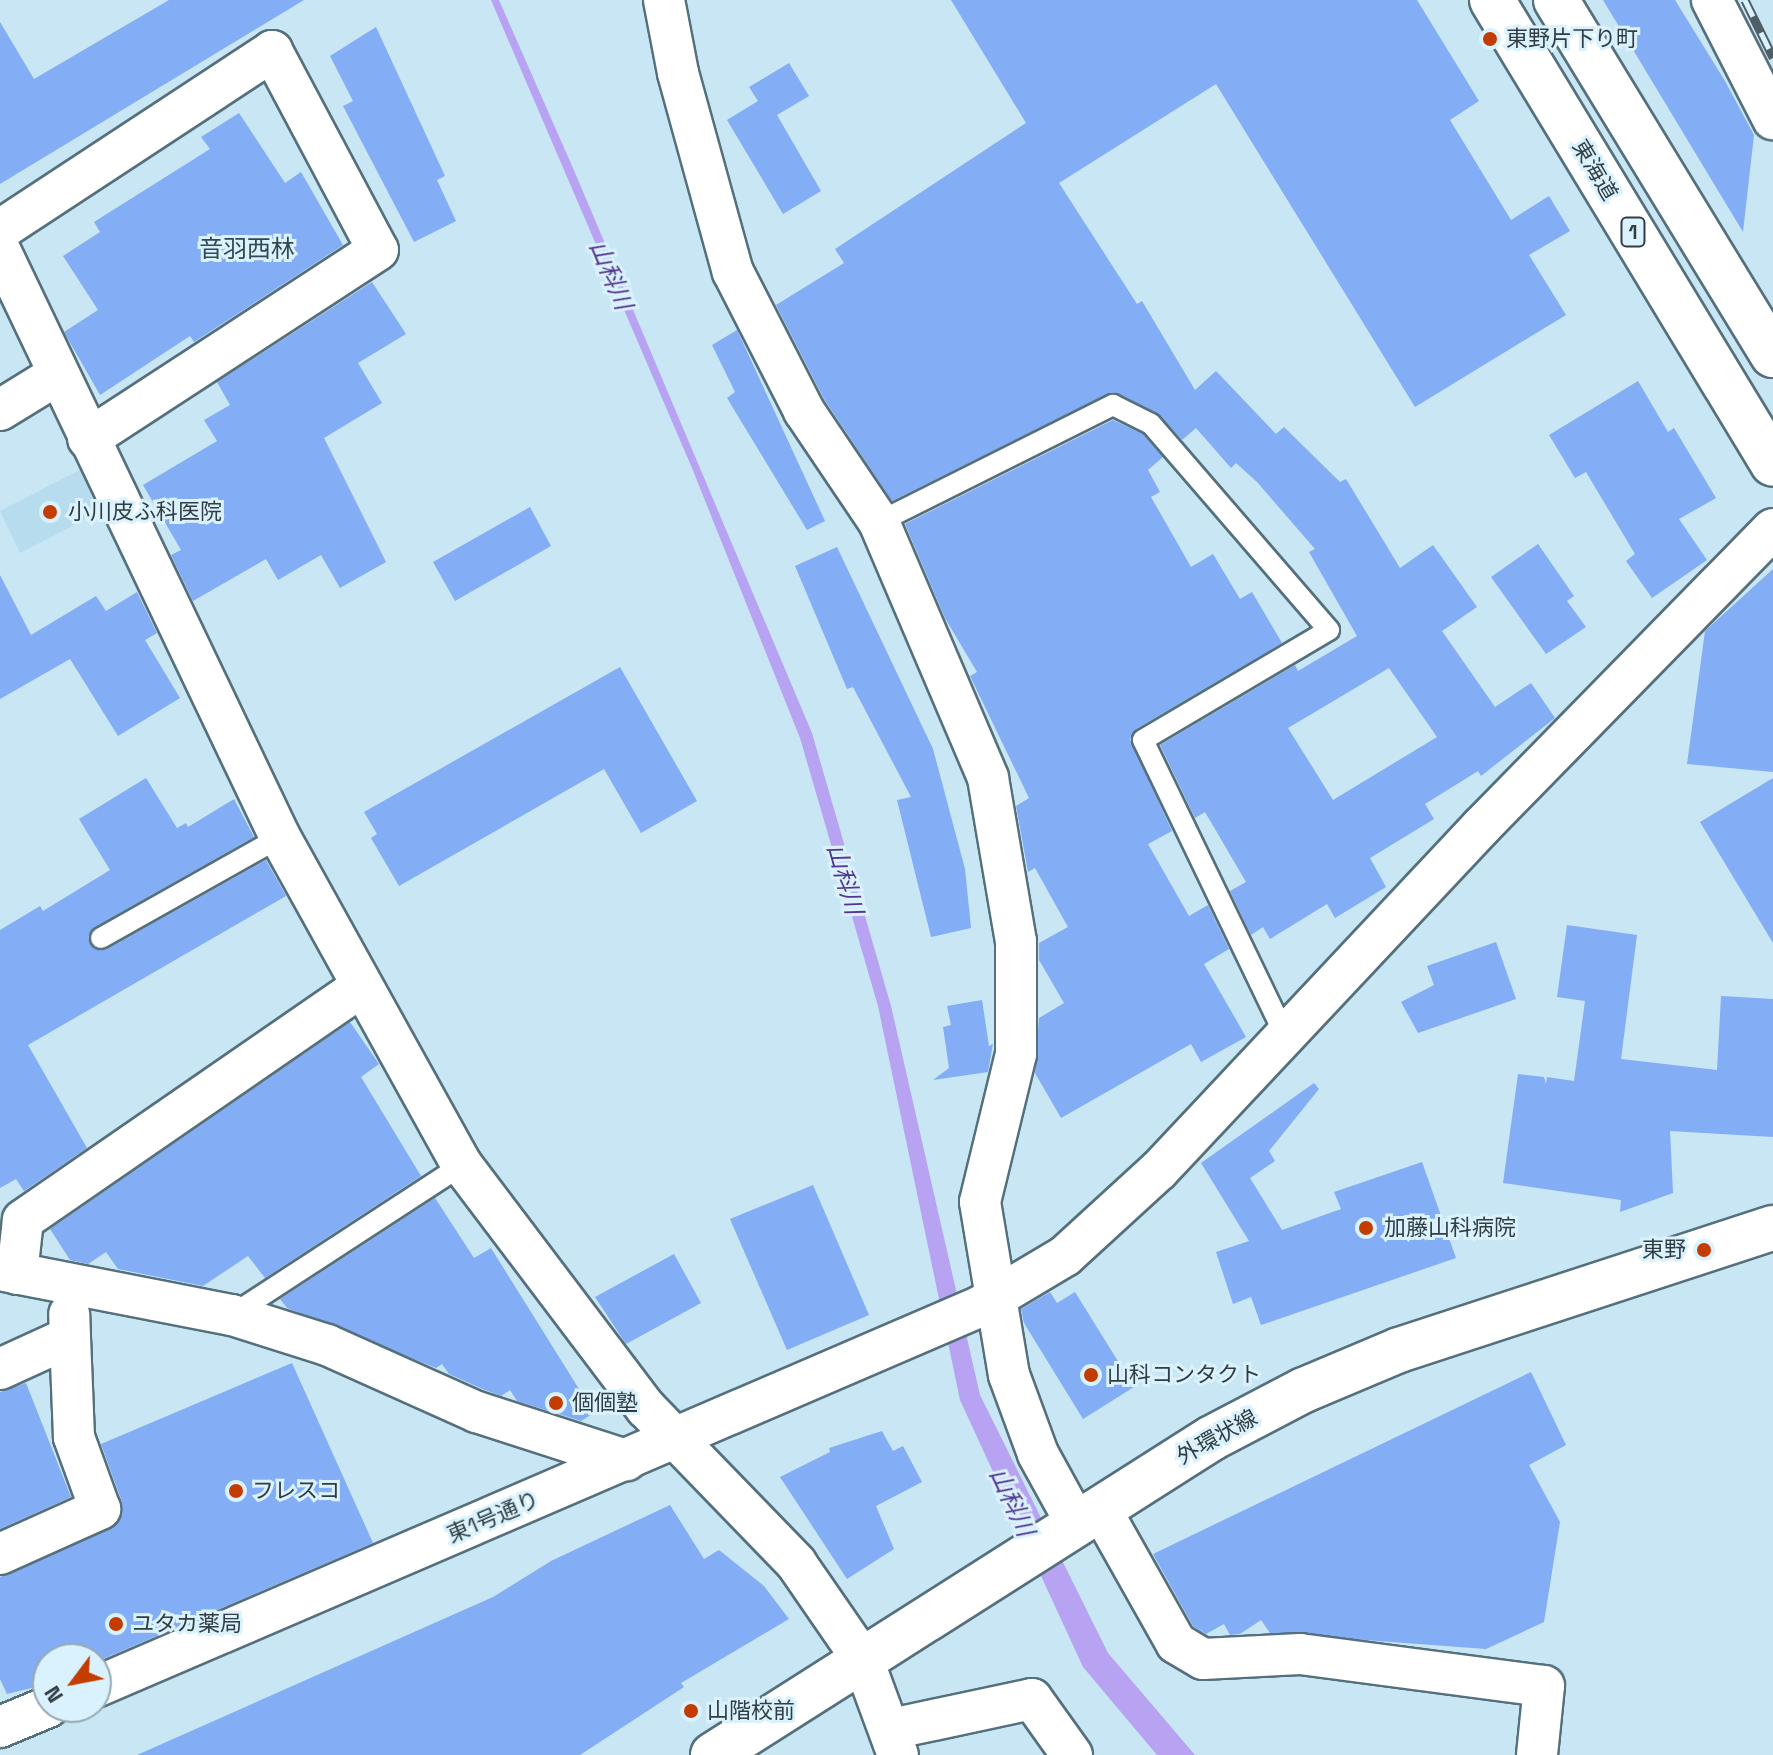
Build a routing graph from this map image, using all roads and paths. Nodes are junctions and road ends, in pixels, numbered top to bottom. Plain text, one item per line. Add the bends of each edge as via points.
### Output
1 (664, 0) edge
2 (1492, 0) edge
3 (1556, 0) edge
4 (1712, 0) edge
5 (1773, 119) edge
6 (0, 230) edge
7 (0, 250) edge
8 (1773, 355) edge
9 (57, 375) junction
10 (0, 410) edge
11 (88, 439) junction
12 (1773, 464) edge
13 (879, 522) junction
14 (1773, 529) edge
15 (280, 837) junction
16 (101, 938) dead end
17 (359, 988) junction
18 (1286, 1037) junction
19 (462, 1165) junction
20 (1773, 1228) edge
21 (9, 1272) edge
22 (67, 1284) junction
23 (990, 1303) junction
24 (232, 1315) junction
25 (70, 1337) junction
26 (0, 1369) edge
27 (674, 1437) junction
28 (626, 1460) junction
29 (1080, 1521) junction
30 (0, 1554) edge
31 (863, 1660) junction
32 (112, 1680) edge
33 (32, 1713) edge
34 (1, 1724) edge
35 (894, 1742) edge
36 (713, 1755) edge
37 (1072, 1755) edge
38 (1537, 1755) edge

1 - 13 street via 678,73 733,272 804,411
2 - 12 main road, 東海道 / 1
3 - 8 main road
4 - 5 street
6 - 11 street via 272,51 378,250
7 - 9 street
9 - 10 street
9 - 11 street
11 - 15 street
13 - 18 lane via 1113,405 1151,424 1329,630 1143,740
13 - 23 street via 988,778 1016,941 1016,1054 980,1202
14 - 18 street, 東1号通り via 1481,827
15 - 16 lane
15 - 17 street
17 - 19 street
17 - 21 street via 23,1220
18 - 23 street, 東1号通り via 1159,1170 1065,1256
19 - 24 lane
19 - 27 street via 646,1408
20 - 29 main road, 外環状線 via 1399,1350 1212,1438
21 - 22 street
22 - 24 street
22 - 25 street
23 - 27 street, 東1号通り
23 - 29 street via 1038,1454
24 - 28 street via 327,1345 477,1412
25 - 26 street
25 - 30 street via 74,1437 100,1509
27 - 28 street, 東1号通り
27 - 31 street via 796,1563
28 - 32 street, 東1号通り
29 - 31 main road, 外環状線
29 - 38 street via 1176,1643 1203,1659 1300,1654 1544,1686
31 - 35 street
31 - 36 main road, 外環状線
33 - 34 street
35 - 37 street via 1032,1699

